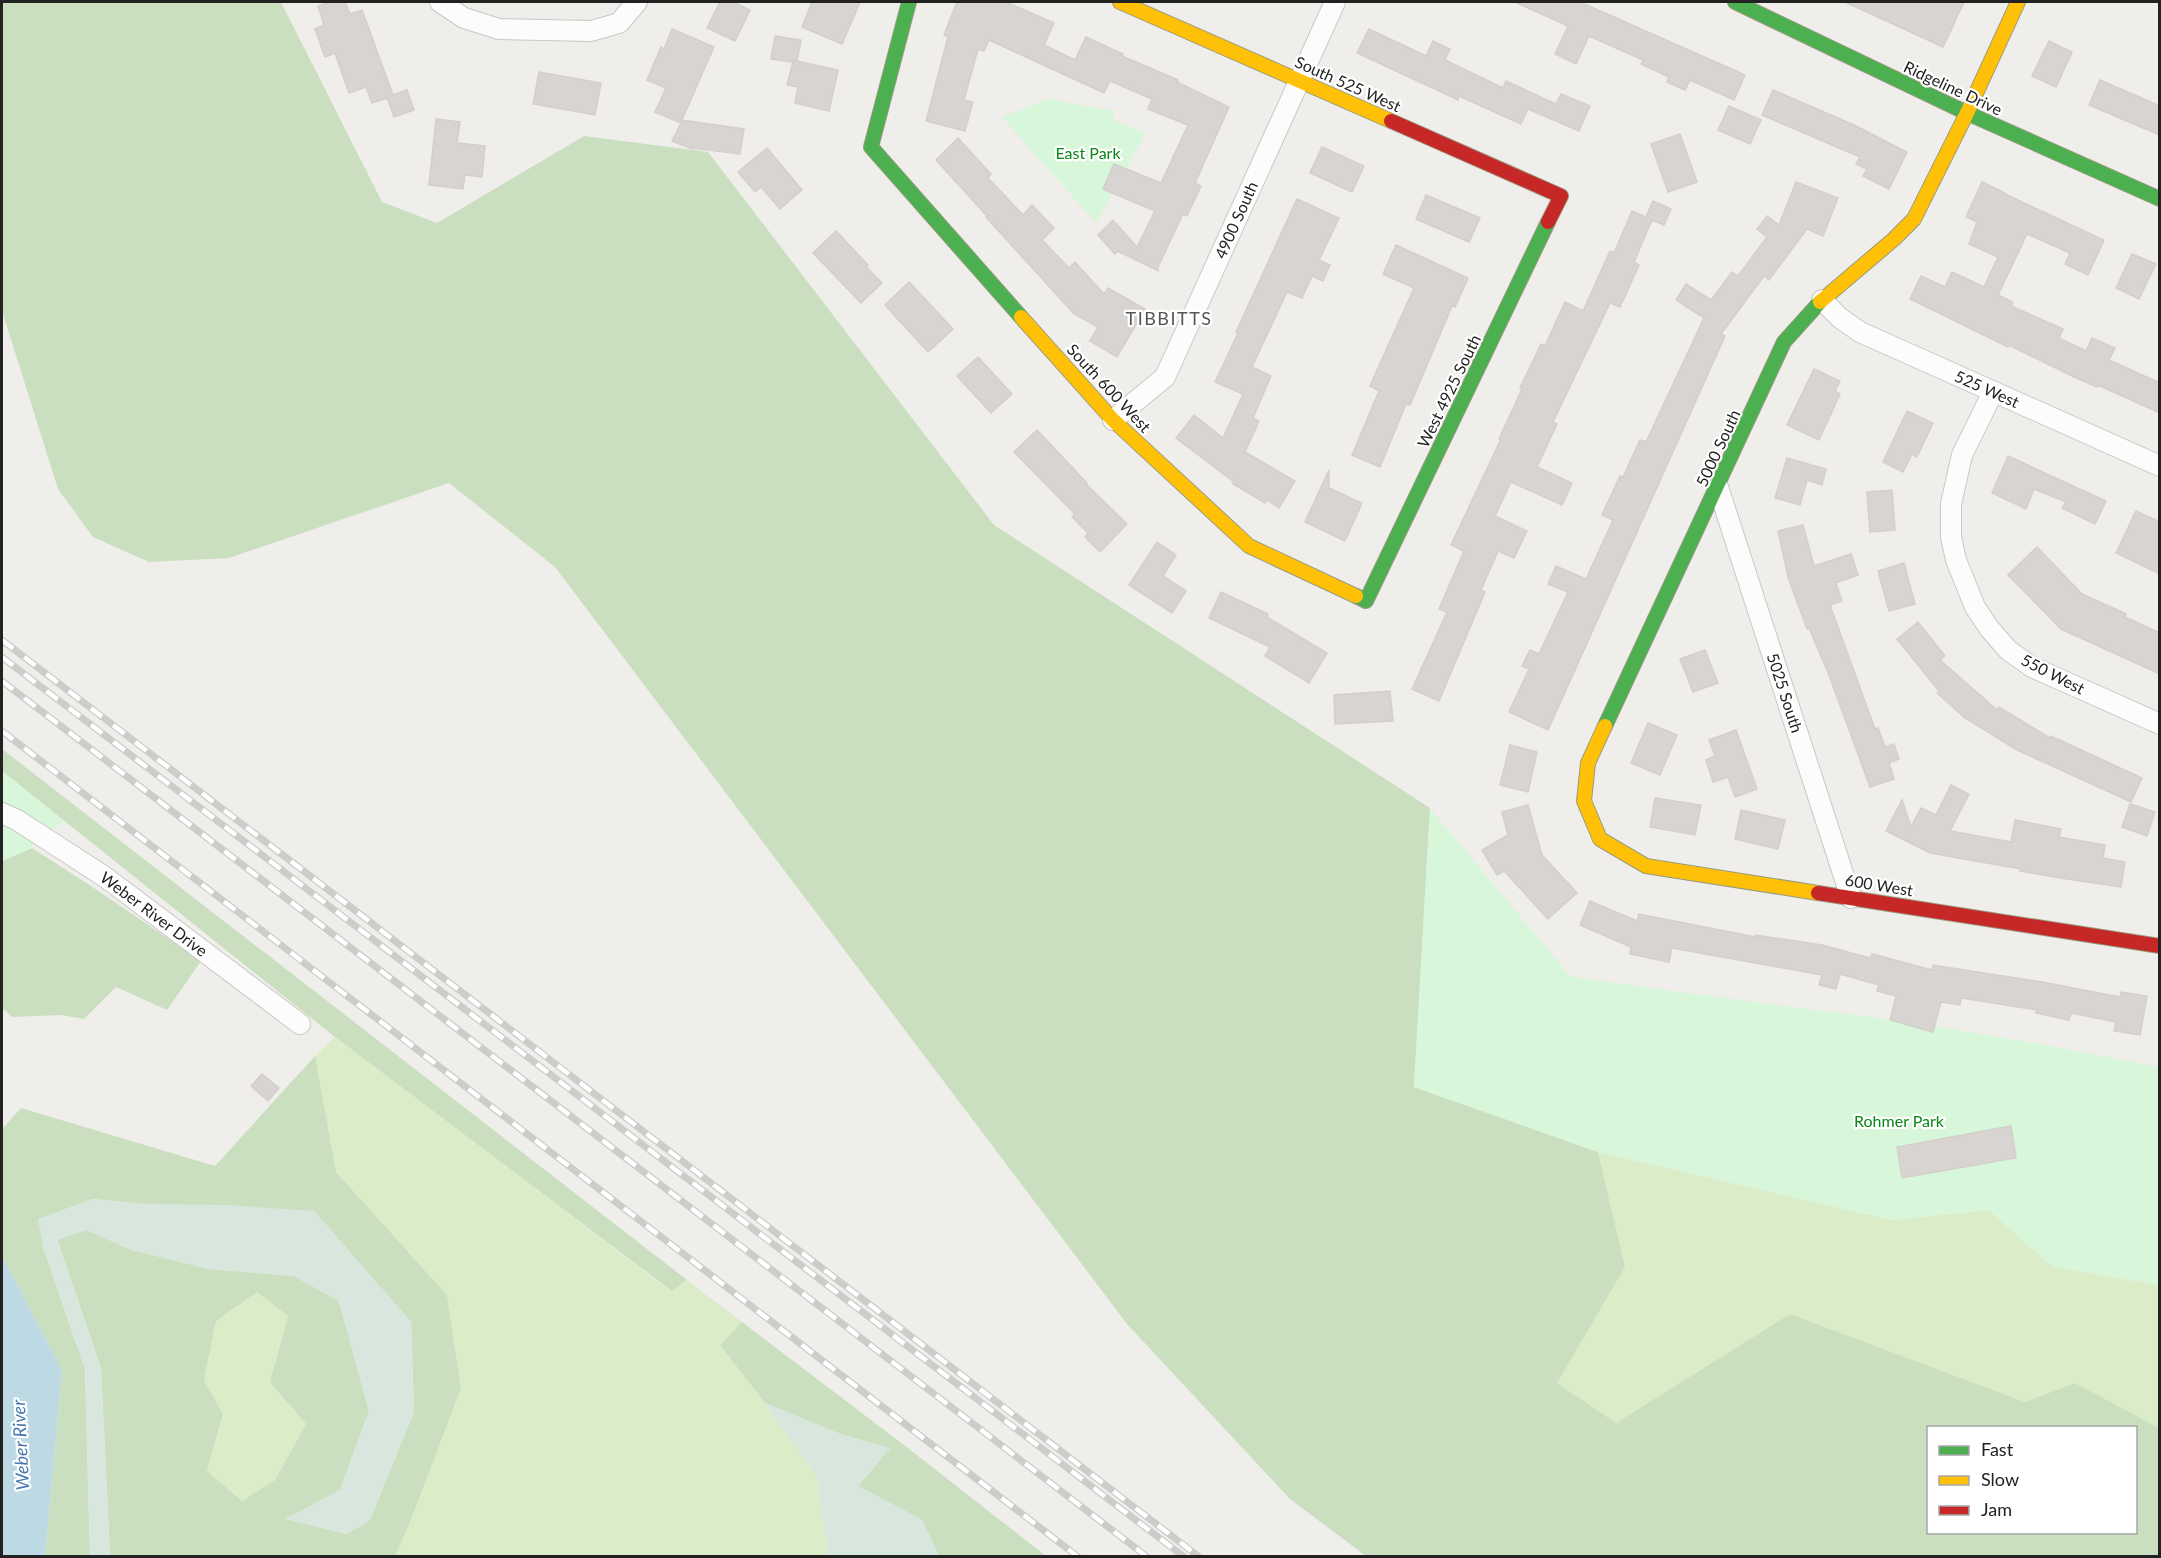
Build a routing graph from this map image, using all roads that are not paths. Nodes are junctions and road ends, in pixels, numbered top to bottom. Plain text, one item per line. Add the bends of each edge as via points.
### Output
1 (440, 2) edge
2 (637, 2) edge
3 (909, 2) edge
4 (1120, 2) edge
5 (1335, 2) edge
6 (1735, 2) edge
7 (2018, 2) edge
8 (1299, 81) junction
9 (1967, 113) junction
10 (1562, 196) joint
11 (2160, 199) edge
12 (1822, 300) junction
13 (1993, 392) junction
14 (1113, 420) junction
15 (2160, 466) edge
16 (1718, 487) junction
17 (1366, 601) joint
18 (2160, 724) edge
19 (2, 813) edge
20 (1600, 839) joint
21 (1851, 898) junction
22 (2160, 946) edge
23 (300, 1024) dead end

1 - 2 street via 464,18 499,29 591,32 619,23
3 - 14 street, South 600 West via 871,147
4 - 8 street, South 525 West
5 - 8 street, 4900 South
6 - 9 street, Ridgeline Drive
7 - 9 street, 5000 South
8 - 10 street, South 525 West
8 - 14 street, 4900 South via 1166,377
9 - 11 street, Ridgeline Drive
9 - 12 street, 5000 South via 1914,219
10 - 17 street, West 4925 South
12 - 13 street, 525 West via 1860,332
12 - 16 street, 5000 South via 1785,342
13 - 15 street, 525 West
13 - 18 street, 550 West via 1962,455 1951,504 1956,560 1975,607 2008,650 2032,667
14 - 17 street, South 600 West via 1249,546
16 - 20 street, 5000 South via 1587,763 1584,801
16 - 21 street, 5025 South
19 - 23 street, Weber River Drive via 105,878
20 - 21 street, 600 West via 1646,866
21 - 22 street, 600 West

